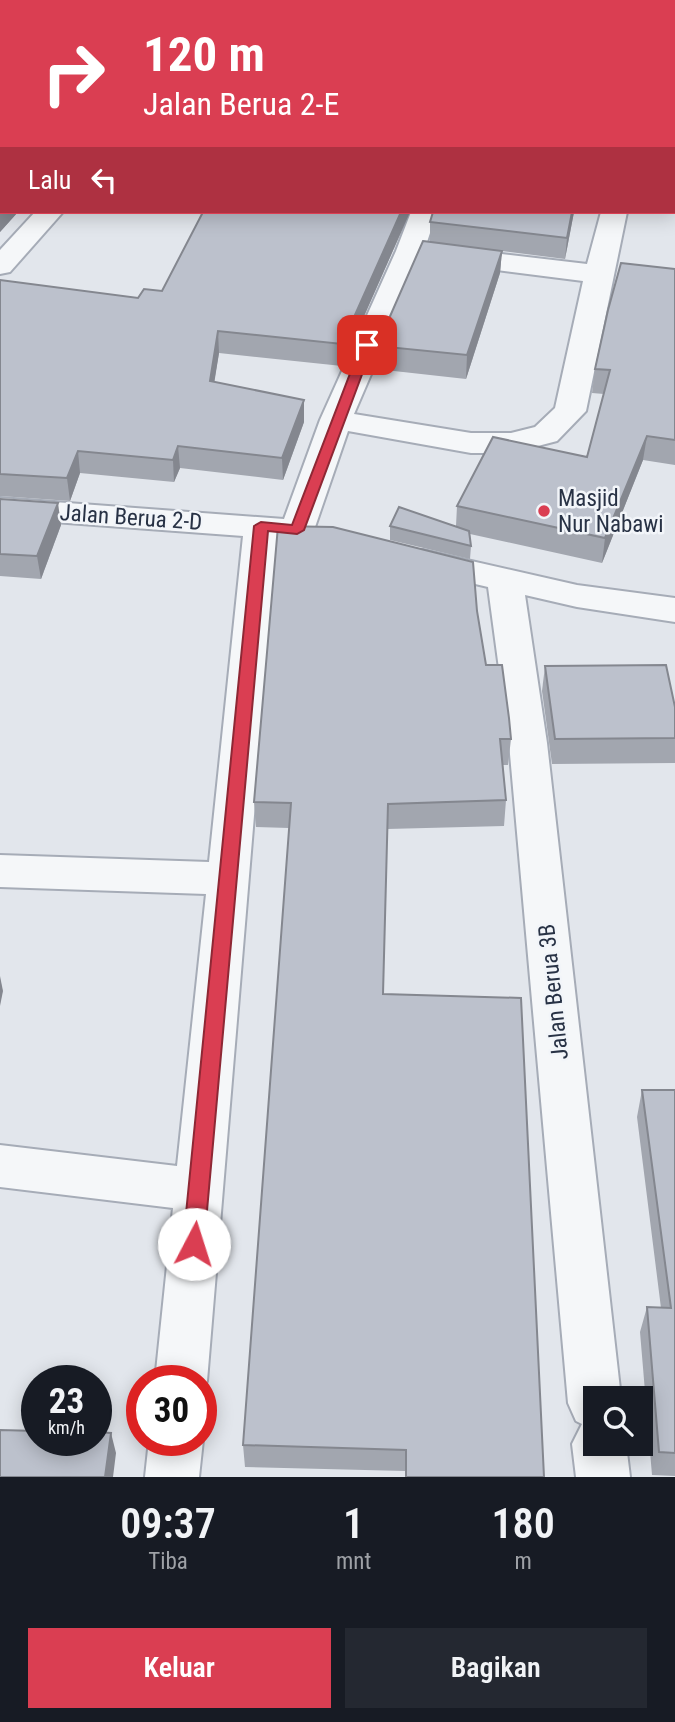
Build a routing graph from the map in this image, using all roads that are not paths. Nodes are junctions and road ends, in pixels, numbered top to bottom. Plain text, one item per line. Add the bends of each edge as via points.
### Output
1 (48, 214) edge
2 (423, 214) edge
3 (614, 214) edge
4 (410, 251) junction
5 (0, 266) edge
6 (599, 274) junction
7 (336, 420) junction
8 (0, 508) edge
9 (293, 531) junction
10 (388, 552) edge
11 (505, 582) junction
12 (675, 610) edge
13 (0, 871) edge
14 (228, 879) junction
15 (0, 1166) edge
16 (198, 1190) junction
17 (182, 1365) edge
18 (593, 1386) edge
19 (174, 1456) edge
20 (600, 1456) edge
21 (172, 1477) edge
22 (603, 1477) edge

1 - 5 street
2 - 4 street
3 - 6 street
4 - 6 street
4 - 7 street
6 - 7 street via 570,411 546,434 511,443 471,443
7 - 9 street
8 - 9 street, Jalan Berua 2-D
9 - 14 street
10 - 11 street
11 - 12 street
11 - 18 street, Jalan Berua 3B via 528,743
13 - 14 street
14 - 16 street
15 - 16 street
16 - 17 street
19 - 21 street
20 - 22 street

